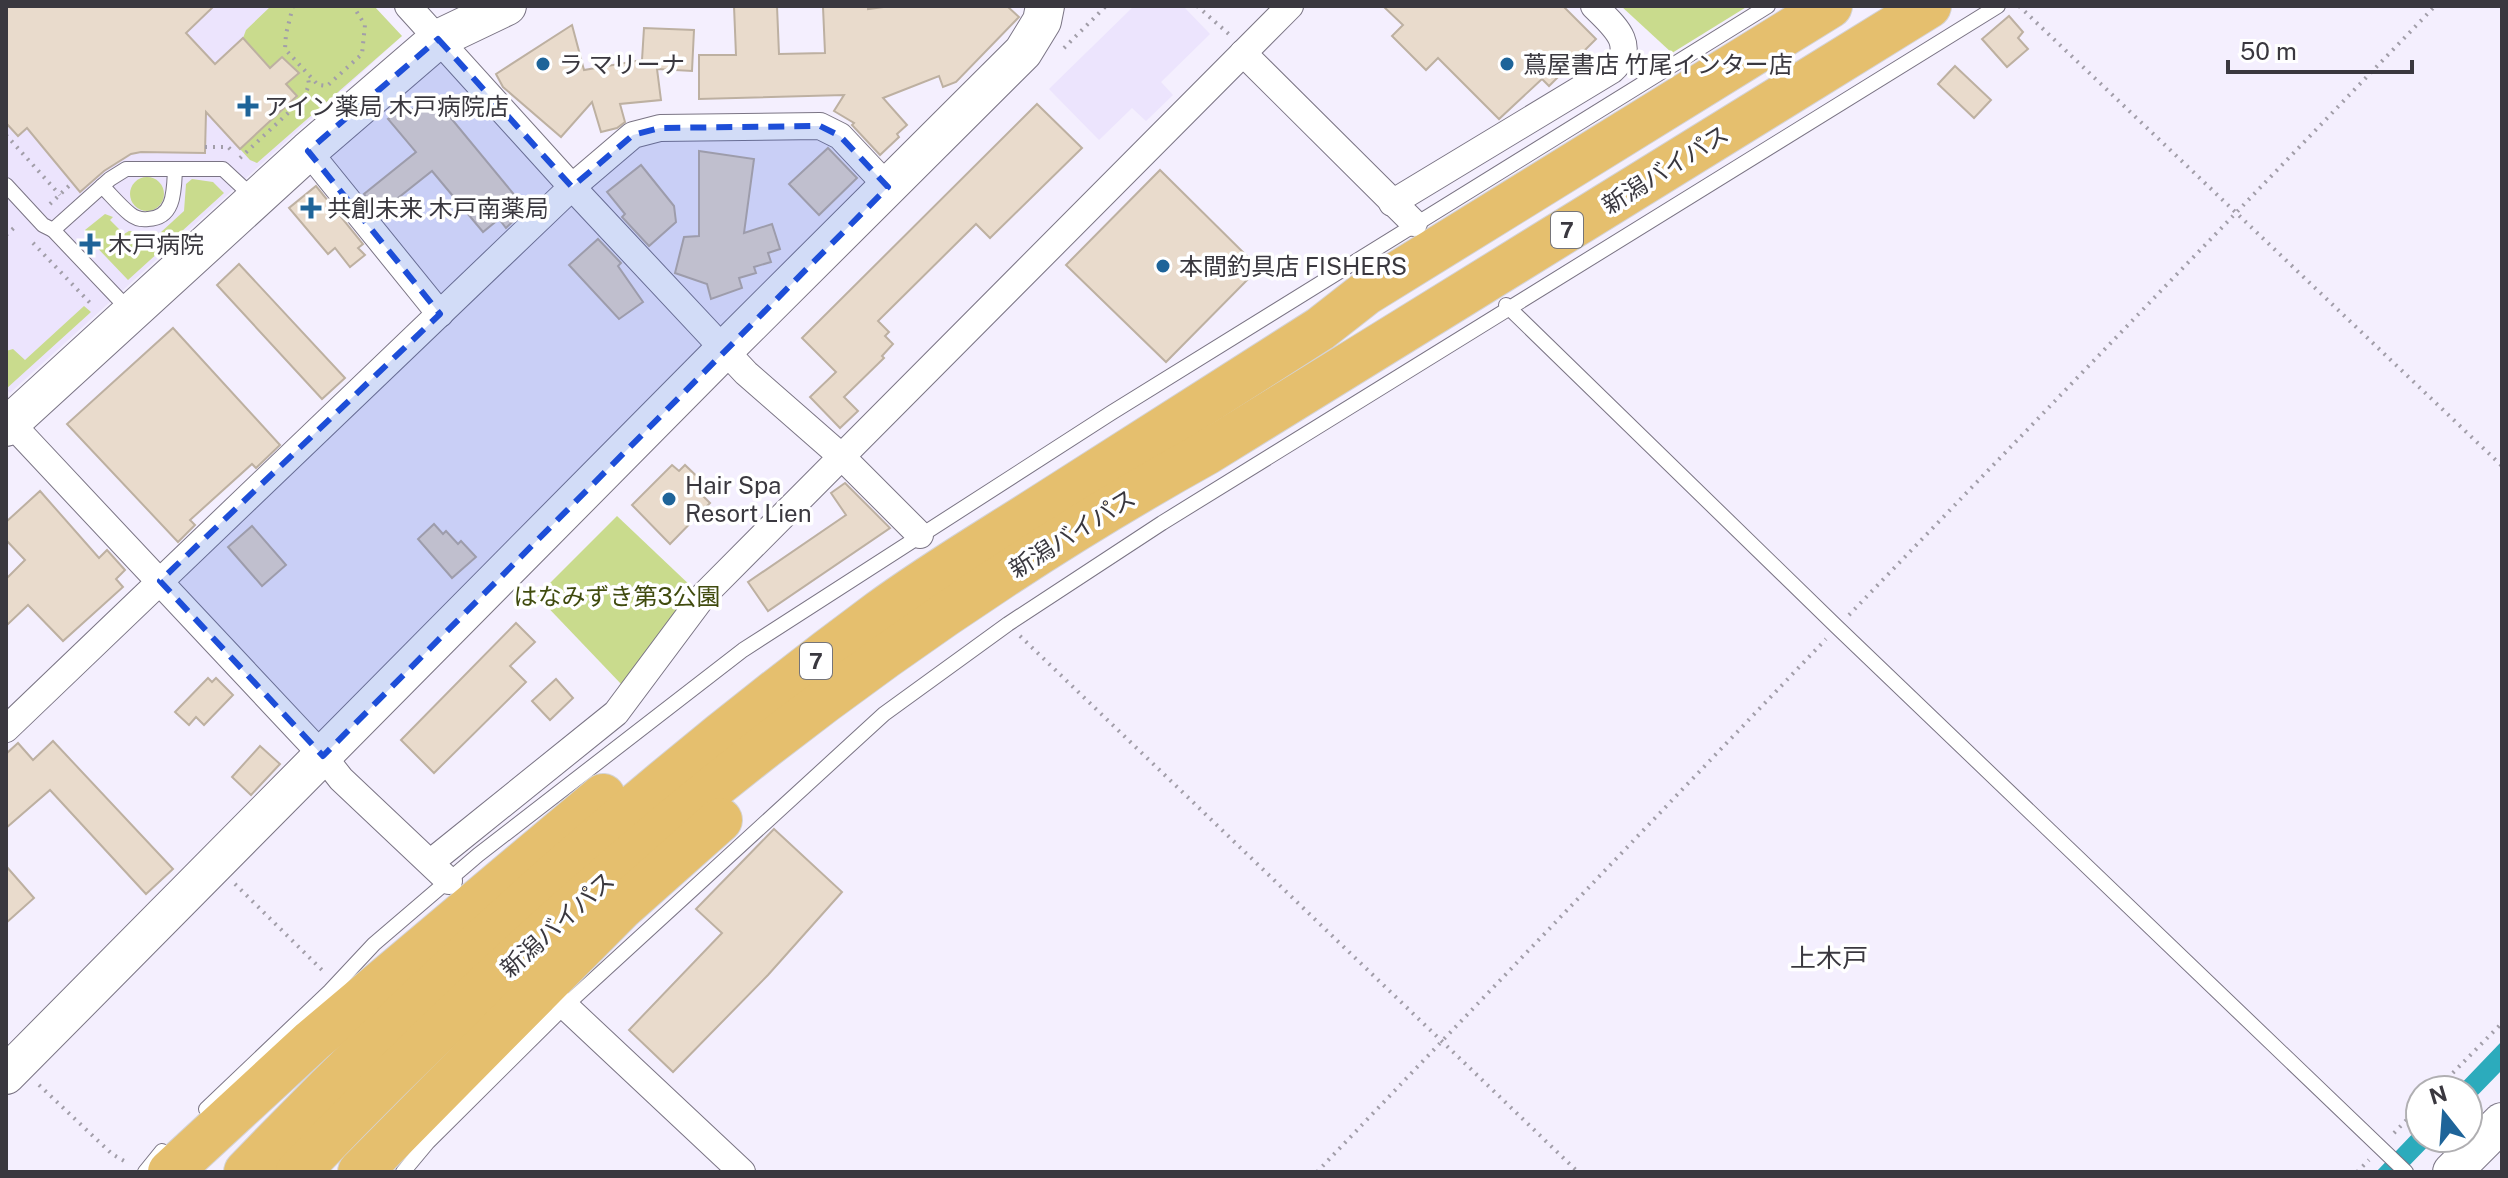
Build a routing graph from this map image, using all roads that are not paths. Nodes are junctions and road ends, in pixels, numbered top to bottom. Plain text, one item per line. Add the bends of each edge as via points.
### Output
1 (408, 6) edge
2 (507, 6) edge
3 (1045, 6) edge
4 (1290, 6) edge
5 (1594, 6) edge
6 (1768, 6) edge
7 (1830, 6) edge
8 (1929, 6) edge
9 (1998, 6) edge
10 (438, 39) junction
11 (1243, 53) junction
12 (308, 151) junction
13 (175, 169) junction
14 (6, 185) edge
15 (102, 186) junction
16 (572, 187) junction
17 (888, 187) junction
18 (255, 199) junction
19 (1392, 203) junction
20 (1419, 228) junction
21 (53, 230) junction
22 (1366, 293) junction
23 (1506, 306) junction
24 (131, 312) junction
25 (440, 314) junction
26 (725, 349) junction
27 (7, 423) edge
28 (1206, 453) junction
29 (842, 457) junction
30 (920, 535) junction
31 (160, 581) junction
32 (6, 729) edge
33 (323, 756) junction
34 (446, 878) junction
35 (561, 1002) junction
36 (11, 1070) edge
37 (330, 1112) junction
38 (196, 1119) dead end
39 (2502, 1122) edge
40 (158, 1164) edge
41 (246, 1172) edge
42 (298, 1172) edge
43 (360, 1172) edge
44 (403, 1172) edge
45 (742, 1172) edge
46 (2406, 1172) edge
47 (2452, 1172) edge

1 - 10 street
2 - 10 street
3 - 17 street via 1023,52
4 - 11 street
5 - 19 street via 1622,37 1621,61 1612,70
6 - 20 lane
7 - 22 highway, 新潟バイパス / 7
8 - 28 highway, 新潟バイパス / 7
9 - 23 lane
10 - 12 street
10 - 16 street
11 - 19 street
11 - 29 street
12 - 18 street
12 - 25 street
13 - 15 lane via 126,169
13 - 15 lane via 174,199 158,218 132,216
13 - 18 lane via 223,169
14 - 21 lane
15 - 21 lane
16 - 17 street via 633,135 660,128 820,126 840,136
16 - 25 street
16 - 26 street
17 - 26 street
18 - 24 street
19 - 20 street
20 - 30 lane
21 - 24 lane
22 - 37 highway, 新潟バイパス / 7 via 1320,329 883,610 708,745 458,962
22 - 40 highway via 1309,314 882,584 719,702
23 - 35 lane via 1008,624 884,714
23 - 46 lane
24 - 27 street
25 - 31 street
26 - 29 street
26 - 33 street
27 - 31 street
28 - 37 highway, 新潟バイパス / 7 via 1110,506 907,640 645,845
28 - 43 highway via 1121,522 928,650 787,761 621,908
29 - 30 street
29 - 34 street via 704,595 616,713
30 - 34 lane via 743,650
31 - 32 street
31 - 33 street
33 - 34 street
33 - 36 street
34 - 38 lane
35 - 44 lane
35 - 45 street
37 - 41 highway, 新潟バイパス / 7
37 - 42 highway, 新潟バイパス / 7
39 - 47 street

